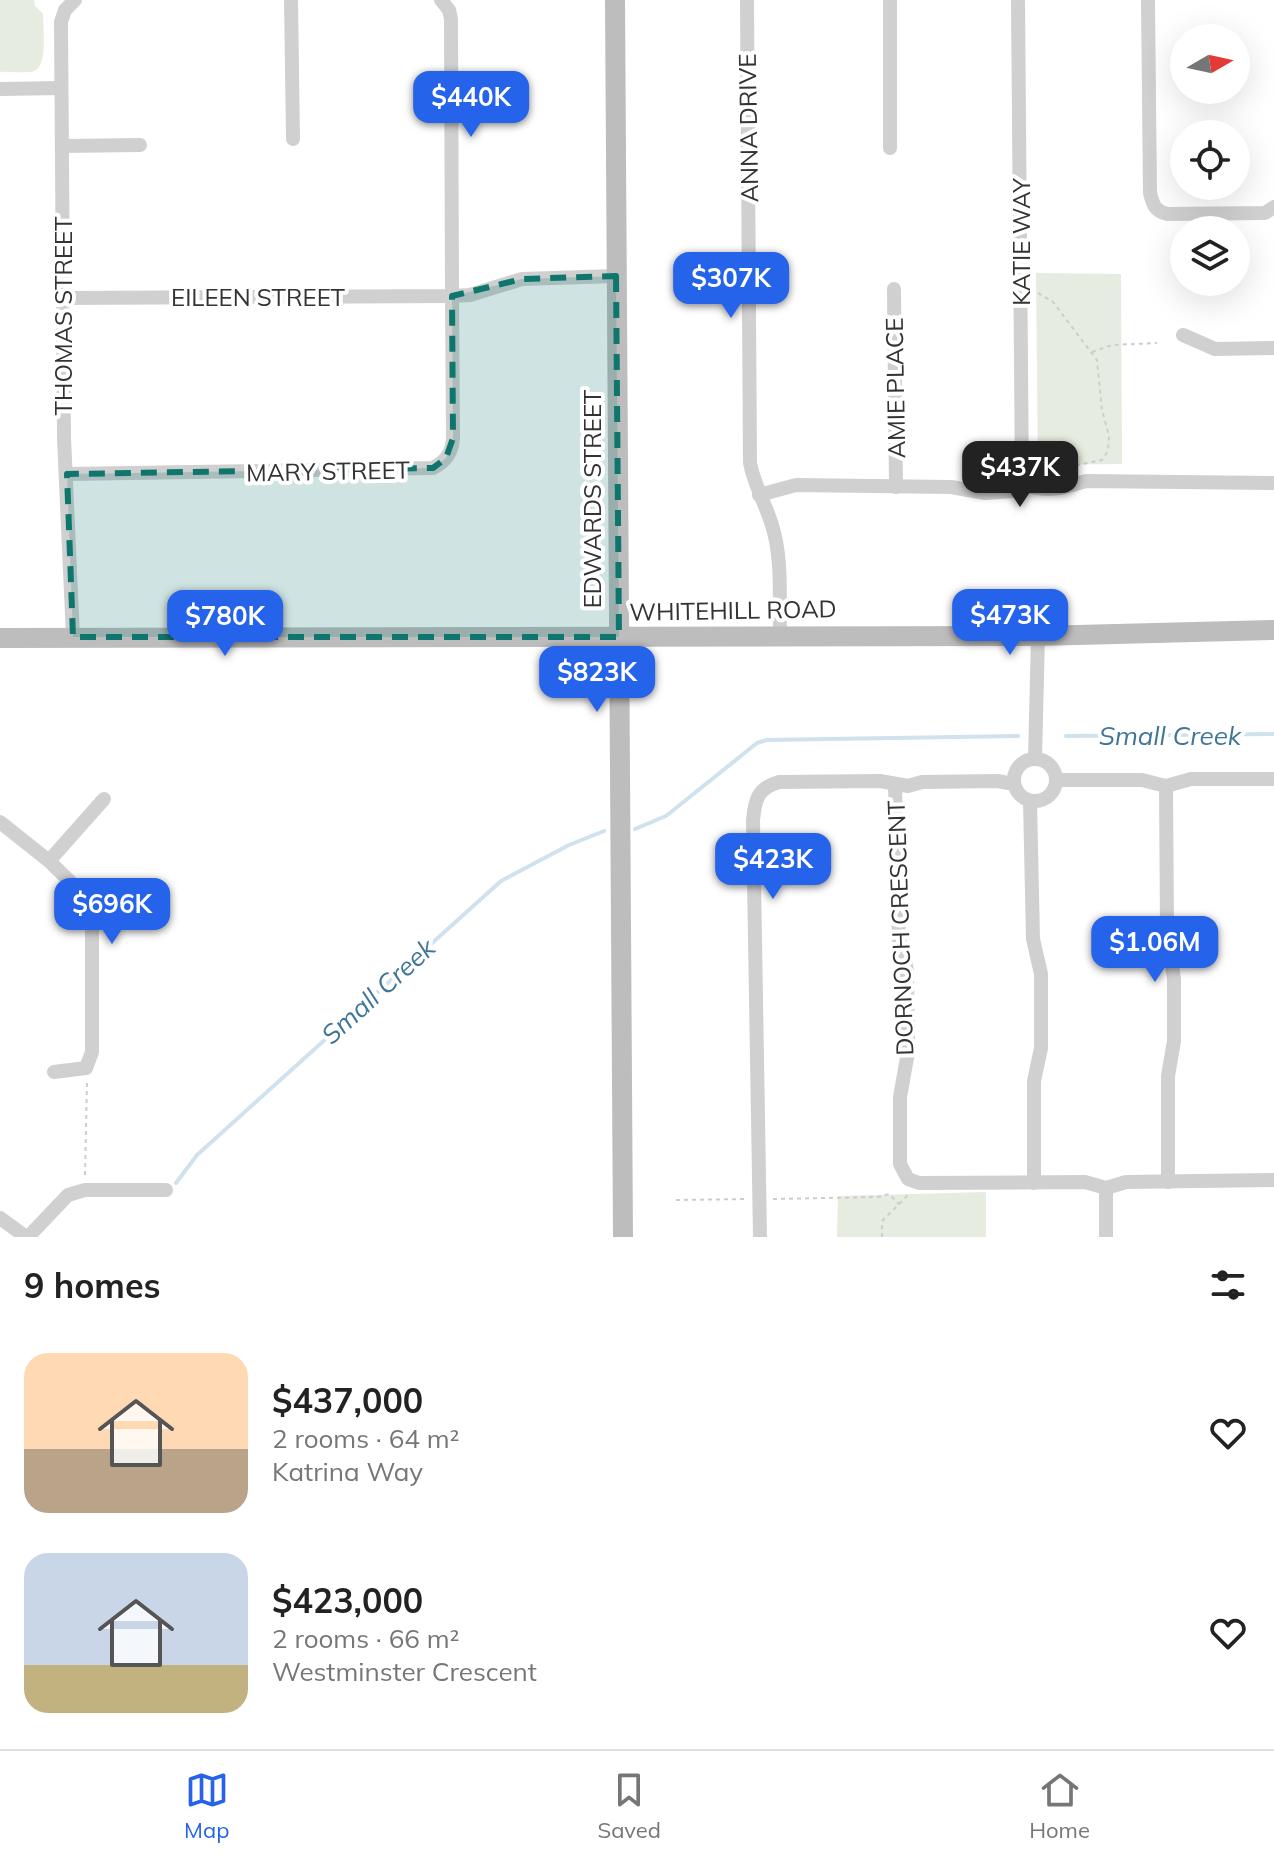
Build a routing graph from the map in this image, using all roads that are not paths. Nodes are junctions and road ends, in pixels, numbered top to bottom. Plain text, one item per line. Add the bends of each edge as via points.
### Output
1 (291, 0) edge
2 (441, 0) edge
3 (615, 0) edge
4 (747, 0) edge
5 (890, 0) edge
6 (1018, 0) edge
7 (1148, 0) edge
8 (71, 1) edge
9 (61, 88) junction
10 (0, 89) edge
11 (293, 139) dead end
12 (140, 145) dead end
13 (62, 146) junction
14 (890, 148) dead end
15 (1274, 207) edge
16 (616, 276) junction
17 (894, 289) dead end
18 (452, 296) junction
19 (63, 298) junction
20 (1183, 335) dead end
21 (1274, 348) edge
22 (67, 474) junction
23 (1274, 483) edge
24 (1022, 484) junction
25 (896, 487) junction
26 (759, 495) junction
27 (1274, 630) edge
28 (780, 634) junction
29 (1038, 636) junction
30 (73, 637) junction
31 (619, 637) junction
32 (0, 638) edge
33 (1035, 759) junction
34 (1274, 779) edge
35 (1056, 780) junction
36 (1014, 784) junction
37 (895, 785) junction
38 (1166, 786) junction
39 (104, 799) dead end
40 (1030, 801) junction
41 (0, 822) edge
42 (49, 861) junction
43 (54, 1072) dead end
44 (1274, 1180) edge
45 (1168, 1182) junction
46 (1034, 1183) junction
47 (1106, 1188) junction
48 (166, 1190) dead end
49 (0, 1218) edge
50 (27, 1237) edge
51 (623, 1237) edge
52 (760, 1237) edge
53 (1106, 1237) edge

1 - 11 street
2 - 18 street via 451,19
3 - 16 street, EDWARDS STREET
4 - 26 street, ANNA DRIVE via 750,463
5 - 14 street
6 - 24 street, KATIE WAY
7 - 15 street via 1153,205 1167,214 1265,213
8 - 9 street, THOMAS STREET via 61,22
9 - 10 street
9 - 13 street, THOMAS STREET
12 - 13 street
13 - 19 street, THOMAS STREET
16 - 18 street via 522,279
16 - 31 street, EDWARDS STREET
17 - 25 street, AMIE PLACE
18 - 19 street, EILEEN STREET
18 - 22 street, MARY STREET via 452,449 433,468
19 - 22 street, THOMAS STREET
20 - 21 street via 1215,349
22 - 30 street, THOMAS STREET
23 - 24 street via 1086,481 1039,491
24 - 25 street via 1014,491 985,493
25 - 26 street via 796,485
26 - 28 street, ANNA DRIVE via 779,556
27 - 29 street, WHITEHILL ROAD
28 - 29 street, WHITEHILL ROAD
28 - 31 street, WHITEHILL ROAD
29 - 33 street
30 - 31 street, WHITEHILL ROAD
30 - 32 street, WHITEHILL ROAD
31 - 51 street, EDWARDS STREET
33 - 35 street via 1051,766
33 - 36 street via 1017,769
34 - 38 street via 1191,779
35 - 38 street via 1142,780
35 - 40 street via 1049,797
36 - 37 street
36 - 40 street
37 - 46 street, DORNOCH CRESCENT via 899,939 907,970 901,1170 919,1183
37 - 52 street via 779,782 766,786 754,804
38 - 45 street via 1167,930 1174,979
39 - 42 street
40 - 46 street via 1033,939 1041,985
41 - 42 street
42 - 43 street via 92,903 92,1052 86,1068
44 - 45 street, DORNOCH CRESCENT
45 - 47 street, DORNOCH CRESCENT via 1126,1182
46 - 47 street, DORNOCH CRESCENT via 1085,1182
47 - 53 street
48 - 50 street via 85,1190 68,1195
49 - 50 street

